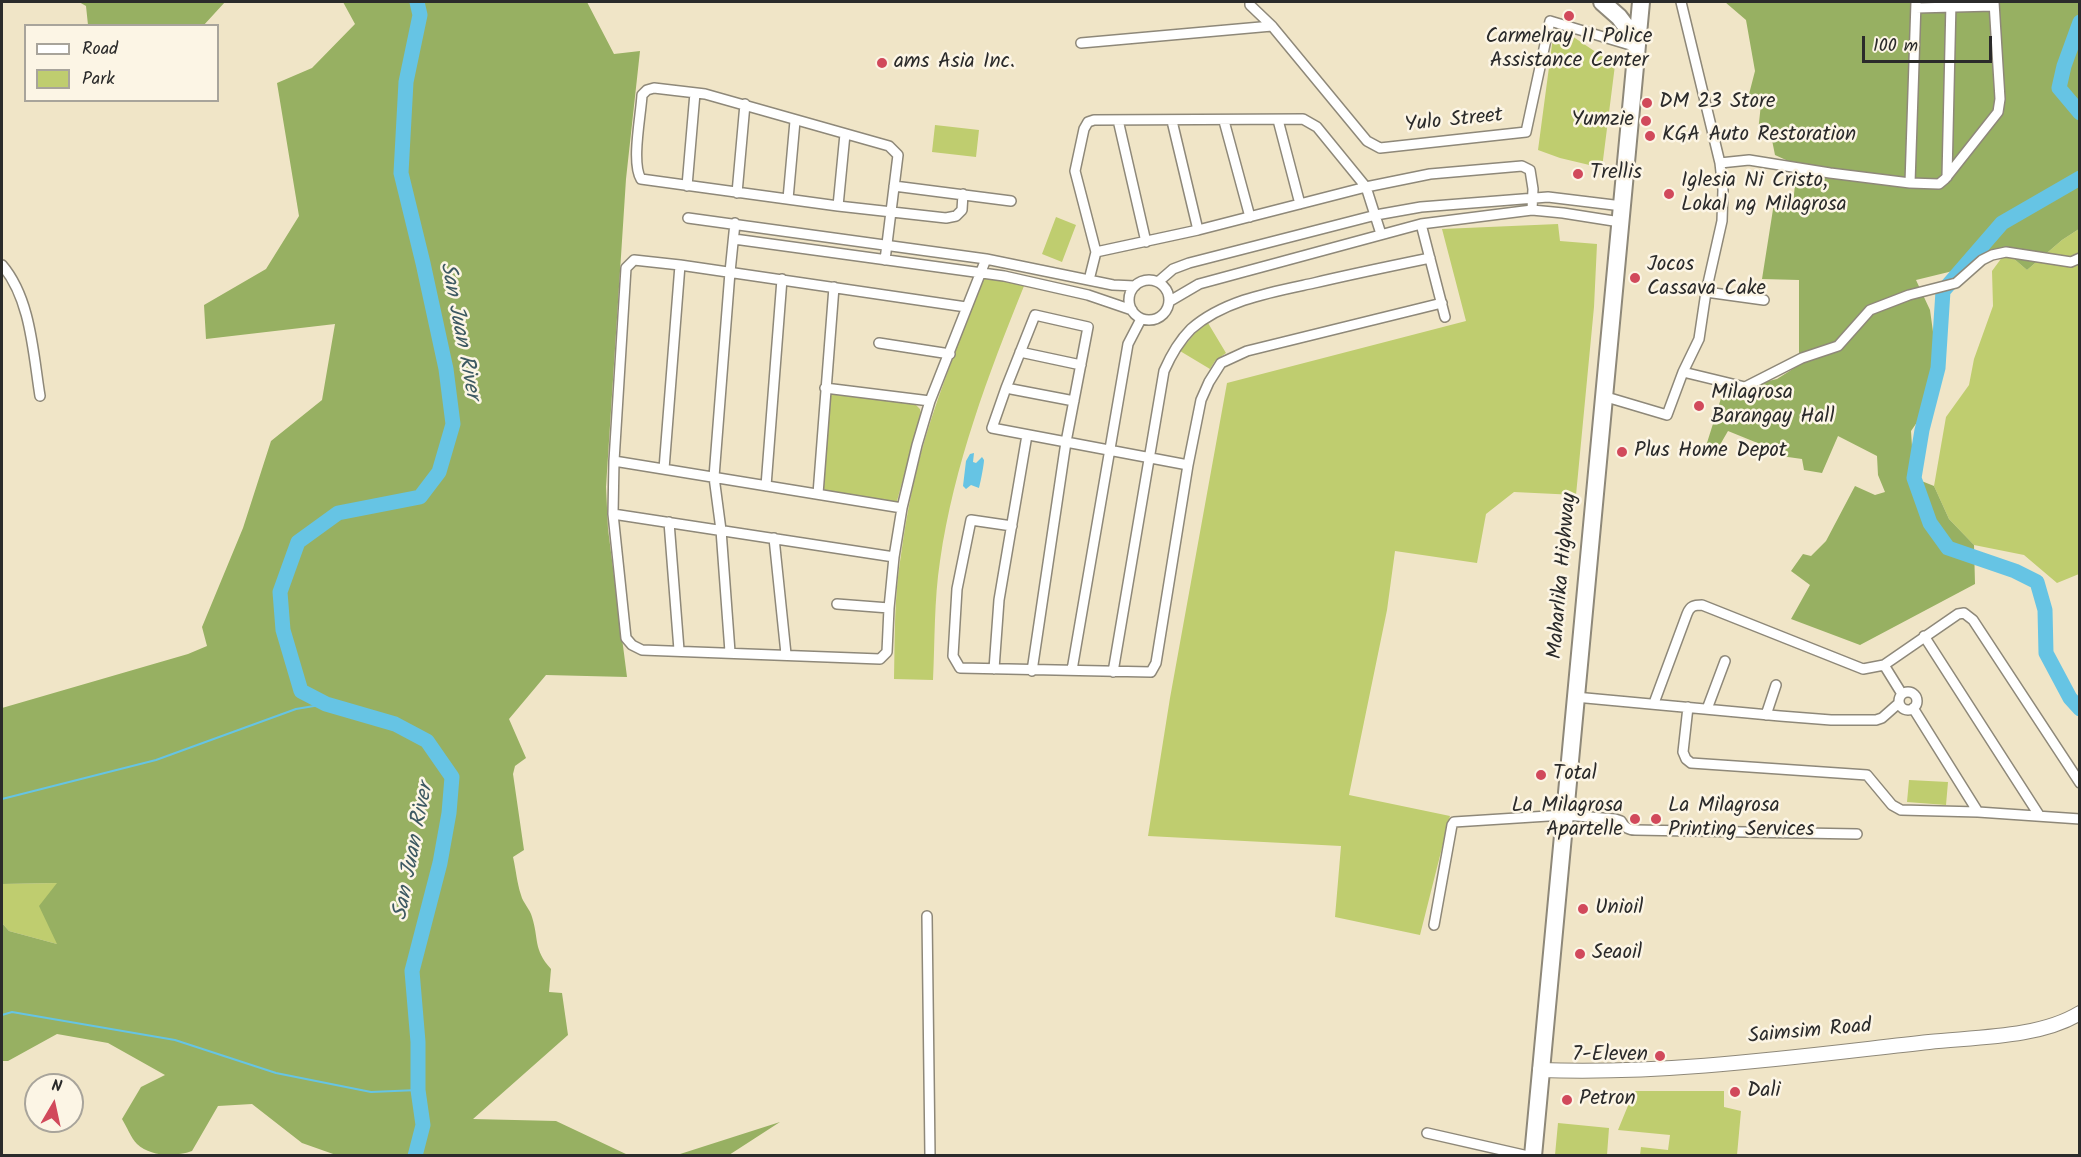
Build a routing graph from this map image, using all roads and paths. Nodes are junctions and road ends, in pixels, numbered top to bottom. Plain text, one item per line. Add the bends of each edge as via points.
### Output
1 (1250, 2) edge
2 (1602, 2) edge
3 (1641, 2) edge
4 (1682, 2) edge
5 (1950, 4) edge
6 (1993, 4) edge
7 (1916, 5) edge
8 (1272, 26) junction
9 (1081, 43) dead end
10 (1637, 44) junction
11 (695, 93) junction
12 (745, 104) junction
13 (1118, 120) junction
14 (1278, 120) junction
15 (795, 121) junction
16 (1172, 121) junction
17 (1224, 121) junction
18 (844, 134) junction
19 (1720, 163) junction
20 (1947, 177) junction
21 (1910, 183) junction
22 (687, 186) junction
23 (894, 186) junction
24 (1366, 187) junction
25 (737, 193) junction
26 (963, 194) junction
27 (1533, 197) junction
28 (788, 199) junction
29 (1011, 201) dead end
30 (1300, 204) junction
31 (838, 206) junction
32 (1532, 210) junction
33 (891, 212) junction
34 (1621, 214) junction
35 (1376, 215) junction
36 (1250, 217) junction
37 (688, 218) dead end
38 (735, 223) junction
39 (1421, 224) junction
40 (1198, 230) junction
41 (1381, 234) junction
42 (734, 240) junction
43 (1146, 242) junction
44 (887, 244) junction
45 (1096, 252) junction
46 (1430, 258) junction
47 (2079, 258) edge
48 (986, 259) junction
49 (885, 260) junction
50 (2, 265) edge
51 (680, 265) junction
52 (730, 272) junction
53 (980, 272) junction
54 (782, 279) junction
55 (1089, 280) junction
56 (1158, 282) junction
57 (1135, 286) junction
58 (834, 287) junction
59 (1706, 292) junction
60 (1764, 300) dead end
61 (1170, 301) junction
62 (1442, 303) junction
63 (966, 307) junction
64 (1132, 310) junction
65 (1445, 317) dead end
66 (1141, 319) junction
67 (879, 343) dead end
68 (1020, 352) junction
69 (950, 354) junction
70 (1081, 365) junction
71 (1683, 372) junction
72 (825, 388) junction
73 (1006, 388) junction
74 (40, 396) dead end
75 (1603, 396) junction
76 (930, 401) junction
77 (1074, 401) junction
78 (1027, 435) junction
79 (1066, 442) junction
80 (1109, 450) junction
81 (1149, 458) junction
82 (614, 460) junction
83 (1188, 465) junction
84 (664, 469) junction
85 (714, 477) junction
86 (766, 486) junction
87 (818, 494) junction
88 (902, 508) junction
89 (614, 514) junction
90 (669, 522) junction
91 (1012, 526) junction
92 (721, 530) junction
93 (774, 538) junction
94 (894, 556) junction
95 (837, 604) dead end
96 (888, 608) junction
97 (1924, 636) junction
98 (680, 650) junction
99 (730, 652) junction
100 (786, 654) junction
101 (1725, 661) dead end
102 (1884, 664) junction
103 (994, 669) junction
104 (1072, 670) junction
105 (1032, 671) junction
106 (1113, 672) junction
107 (1776, 686) dead end
108 (1575, 697) junction
109 (1901, 699) junction
110 (1654, 703) junction
111 (1688, 707) junction
112 (1913, 708) junction
113 (1707, 709) junction
114 (1766, 715) junction
115 (2079, 783) edge
116 (1978, 812) junction
117 (1564, 815) junction
118 (2039, 815) junction
119 (2079, 819) edge
120 (1857, 834) dead end
121 (927, 916) dead end
122 (1434, 925) dead end
123 (2079, 1013) edge
124 (1540, 1070) junction
125 (1427, 1133) dead end
126 (930, 1155) edge
127 (1528, 1155) edge
128 (1533, 1155) edge

1 - 8 street, Yulo Street
2 - 10 highway via 1618,16
3 - 10 highway, Maharlika Highway
4 - 19 street
5 - 6 street
5 - 7 street
5 - 20 street
6 - 20 street via 1998,112
7 - 21 street
8 - 9 street
8 - 10 street, Yulo Street via 1367,141 1380,148 1526,132 1550,21
10 - 34 highway, Maharlika Highway
11 - 12 street
11 - 22 street
11 - 22 street via 654,88 642,95 637,162 641,179
12 - 15 street
12 - 25 street
13 - 16 street
13 - 43 street
13 - 45 street via 1088,122 1075,171
14 - 17 street
14 - 24 street via 1303,119 1317,127
14 - 30 street
15 - 18 street
15 - 28 street
16 - 17 street
16 - 40 street
17 - 36 street
18 - 23 street via 889,146 898,155
18 - 31 street
19 - 21 street via 1749,160
19 - 59 street via 1722,221
20 - 21 street via 1939,184
22 - 25 street
23 - 26 street
23 - 33 street
24 - 27 street via 1430,174 1522,166 1530,170
24 - 30 street
24 - 35 street
25 - 28 street
26 - 29 street
26 - 33 street via 962,210 957,216
27 - 32 street
27 - 34 street via 1562,198
27 - 35 street
28 - 31 street
30 - 36 street
31 - 33 street
32 - 34 street
32 - 39 street
33 - 44 street
34 - 75 highway, Maharlika Highway
35 - 41 street
35 - 56 street via 1189,263 1173,269
36 - 40 street
37 - 38 street
38 - 42 street
38 - 44 street
39 - 41 street
39 - 46 street
40 - 43 street
41 - 61 street via 1199,284
42 - 49 street
42 - 52 street
43 - 45 street
44 - 48 street
44 - 49 street
45 - 55 street
46 - 62 street
46 - 81 street via 1284,289 1238,302 1208,317 1173,351 1164,371
47 - 71 street via 2072,262 2006,252 1992,255 1956,283 1870,310 1838,346 1802,358 1745,387
48 - 53 street
48 - 55 street
49 - 53 street
50 - 74 street via 12,278 26,316
51 - 52 street
51 - 82 street via 634,260 626,268
51 - 84 street
52 - 54 street
52 - 85 street
53 - 63 street
53 - 64 street via 1088,295
54 - 58 street
54 - 86 street
55 - 57 street
56 - 57 street via 1146,280
56 - 61 street via 1167,290
57 - 64 street via 1129,297
58 - 63 street
58 - 72 street
59 - 60 street
59 - 71 street via 1699,339
61 - 66 street via 1165,314 1154,320
62 - 65 street
62 - 83 street via 1247,351 1221,363 1201,400
63 - 69 street
64 - 66 street
66 - 80 street via 1128,344
67 - 69 street
68 - 70 street
68 - 70 street via 1035,315 1088,327
68 - 73 street
69 - 76 street
70 - 77 street
71 - 75 street via 1667,415
72 - 76 street
72 - 87 street
73 - 77 street
73 - 78 street via 992,428
75 - 108 highway, Maharlika Highway
76 - 88 street
77 - 79 street
78 - 79 street
78 - 91 street
79 - 80 street
79 - 105 street
80 - 81 street
80 - 104 street
81 - 83 street
81 - 106 street
82 - 84 street
82 - 89 street
83 - 106 street via 1156,663 1151,672
84 - 85 street
85 - 86 street
85 - 92 street
86 - 87 street
87 - 88 street
88 - 94 street
89 - 90 street
89 - 98 street via 626,638 642,650
90 - 92 street
90 - 98 street
91 - 103 street via 999,600
91 - 103 street via 971,520 957,589 953,656 960,668
92 - 93 street
92 - 99 street
93 - 94 street
93 - 100 street
94 - 96 street
95 - 96 street
96 - 100 street via 887,652 880,659
97 - 102 street
97 - 115 street via 1958,614 1969,615
97 - 118 street
98 - 99 street
99 - 100 street
101 - 113 street
102 - 109 street
102 - 110 street via 1870,669 1856,667 1694,605 1689,608
103 - 105 street
104 - 105 street
104 - 106 street
107 - 114 street
108 - 110 street
108 - 117 highway, Maharlika Highway
109 - 112 street via 1904,709
109 - 112 street via 1909,692 1915,696
109 - 114 street via 1876,720
110 - 111 street
111 - 113 street
111 - 116 street via 1683,752 1691,763 1867,775 1901,810
112 - 116 street
113 - 114 street
116 - 118 street
117 - 120 street via 1615,819 1629,830
117 - 122 street via 1454,822
117 - 124 highway, Maharlika Highway
118 - 119 street
121 - 126 street
123 - 124 street, Saimsim Road via 2057,1025 2037,1029 1877,1048 1626,1071
124 - 128 highway, Maharlika Highway
125 - 127 street

